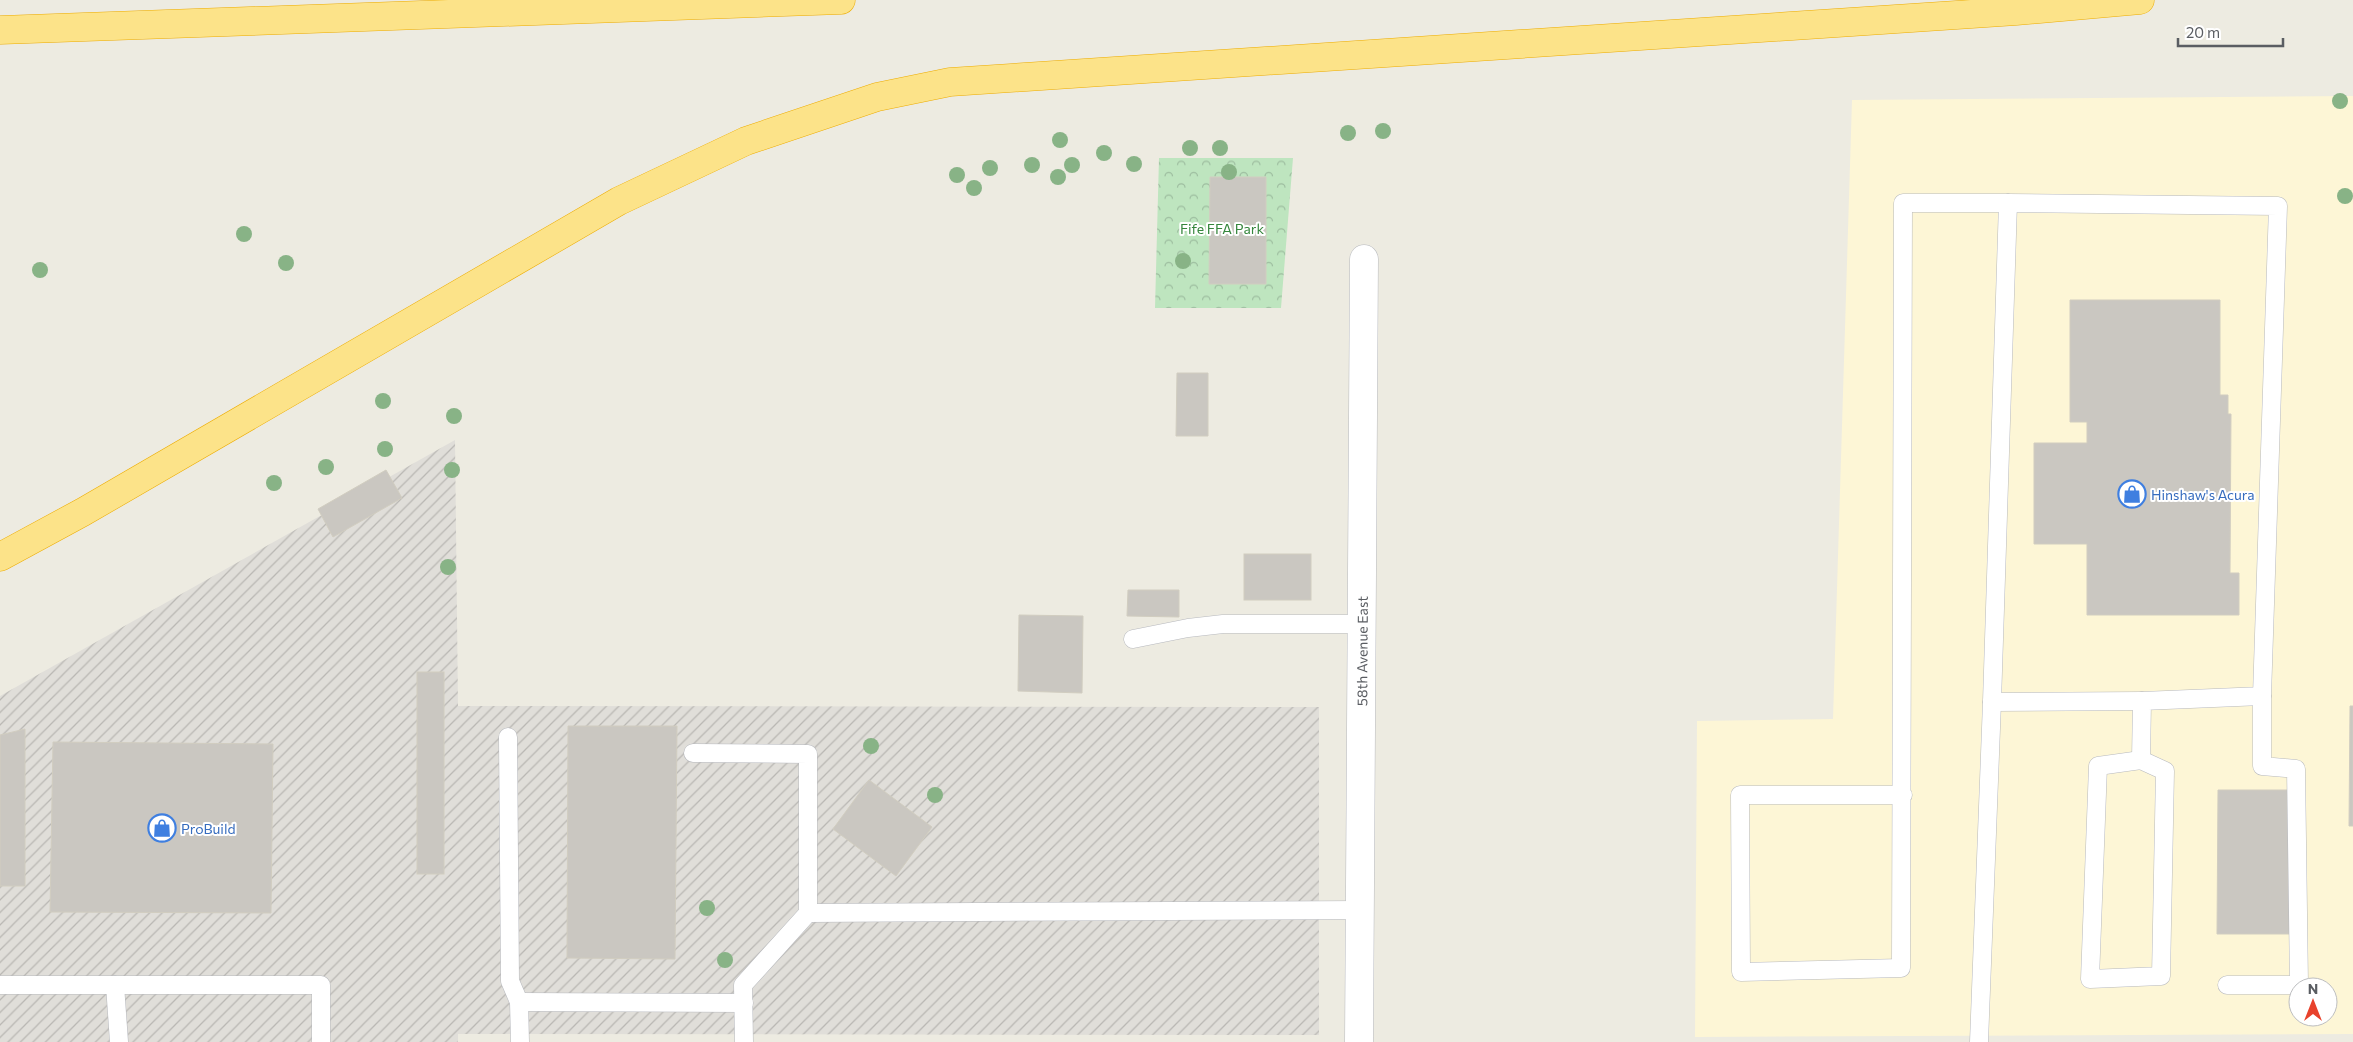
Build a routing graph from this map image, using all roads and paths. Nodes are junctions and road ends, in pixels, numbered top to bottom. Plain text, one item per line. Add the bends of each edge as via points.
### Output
1 (841, 0) edge
2 (2140, 0) edge
3 (0, 30) edge
4 (2008, 203) junction
5 (1364, 259) dead end
6 (0, 557) edge
7 (1362, 624) junction
8 (1133, 639) dead end
9 (2262, 696) junction
10 (2142, 701) junction
11 (1992, 702) junction
12 (508, 737) dead end
13 (693, 753) dead end
14 (2141, 760) junction
15 (1903, 795) junction
16 (1360, 910) junction
17 (808, 913) junction
18 (115, 984) junction
19 (0, 985) edge
20 (2227, 985) dead end
21 (519, 1002) junction
22 (744, 1003) junction
23 (119, 1042) edge
24 (321, 1042) edge
25 (520, 1042) edge
26 (744, 1042) edge
27 (1359, 1042) edge
28 (1979, 1042) edge

1 - 3 highway
2 - 6 highway via 950,82 878,97 746,141 619,201
4 - 9 lane via 2278,206
4 - 11 lane
4 - 15 lane via 1903,203
5 - 7 street, 58th Avenue East
7 - 8 lane via 1223,624
7 - 16 street, 58th Avenue East
9 - 10 lane
9 - 20 lane via 2262,766 2296,768 2299,985
10 - 11 lane
10 - 14 lane
11 - 28 lane
12 - 21 lane via 510,981
13 - 17 lane via 808,754
14 - 14 lane via 2165,771 2161,976 2090,979 2098,766
15 - 15 lane via 1901,968 1741,972 1740,795
16 - 17 lane
16 - 27 street, 58th Avenue East
17 - 22 lane via 744,984
18 - 19 lane
18 - 23 lane
18 - 24 lane via 321,985
21 - 22 lane
21 - 25 lane
22 - 26 lane

